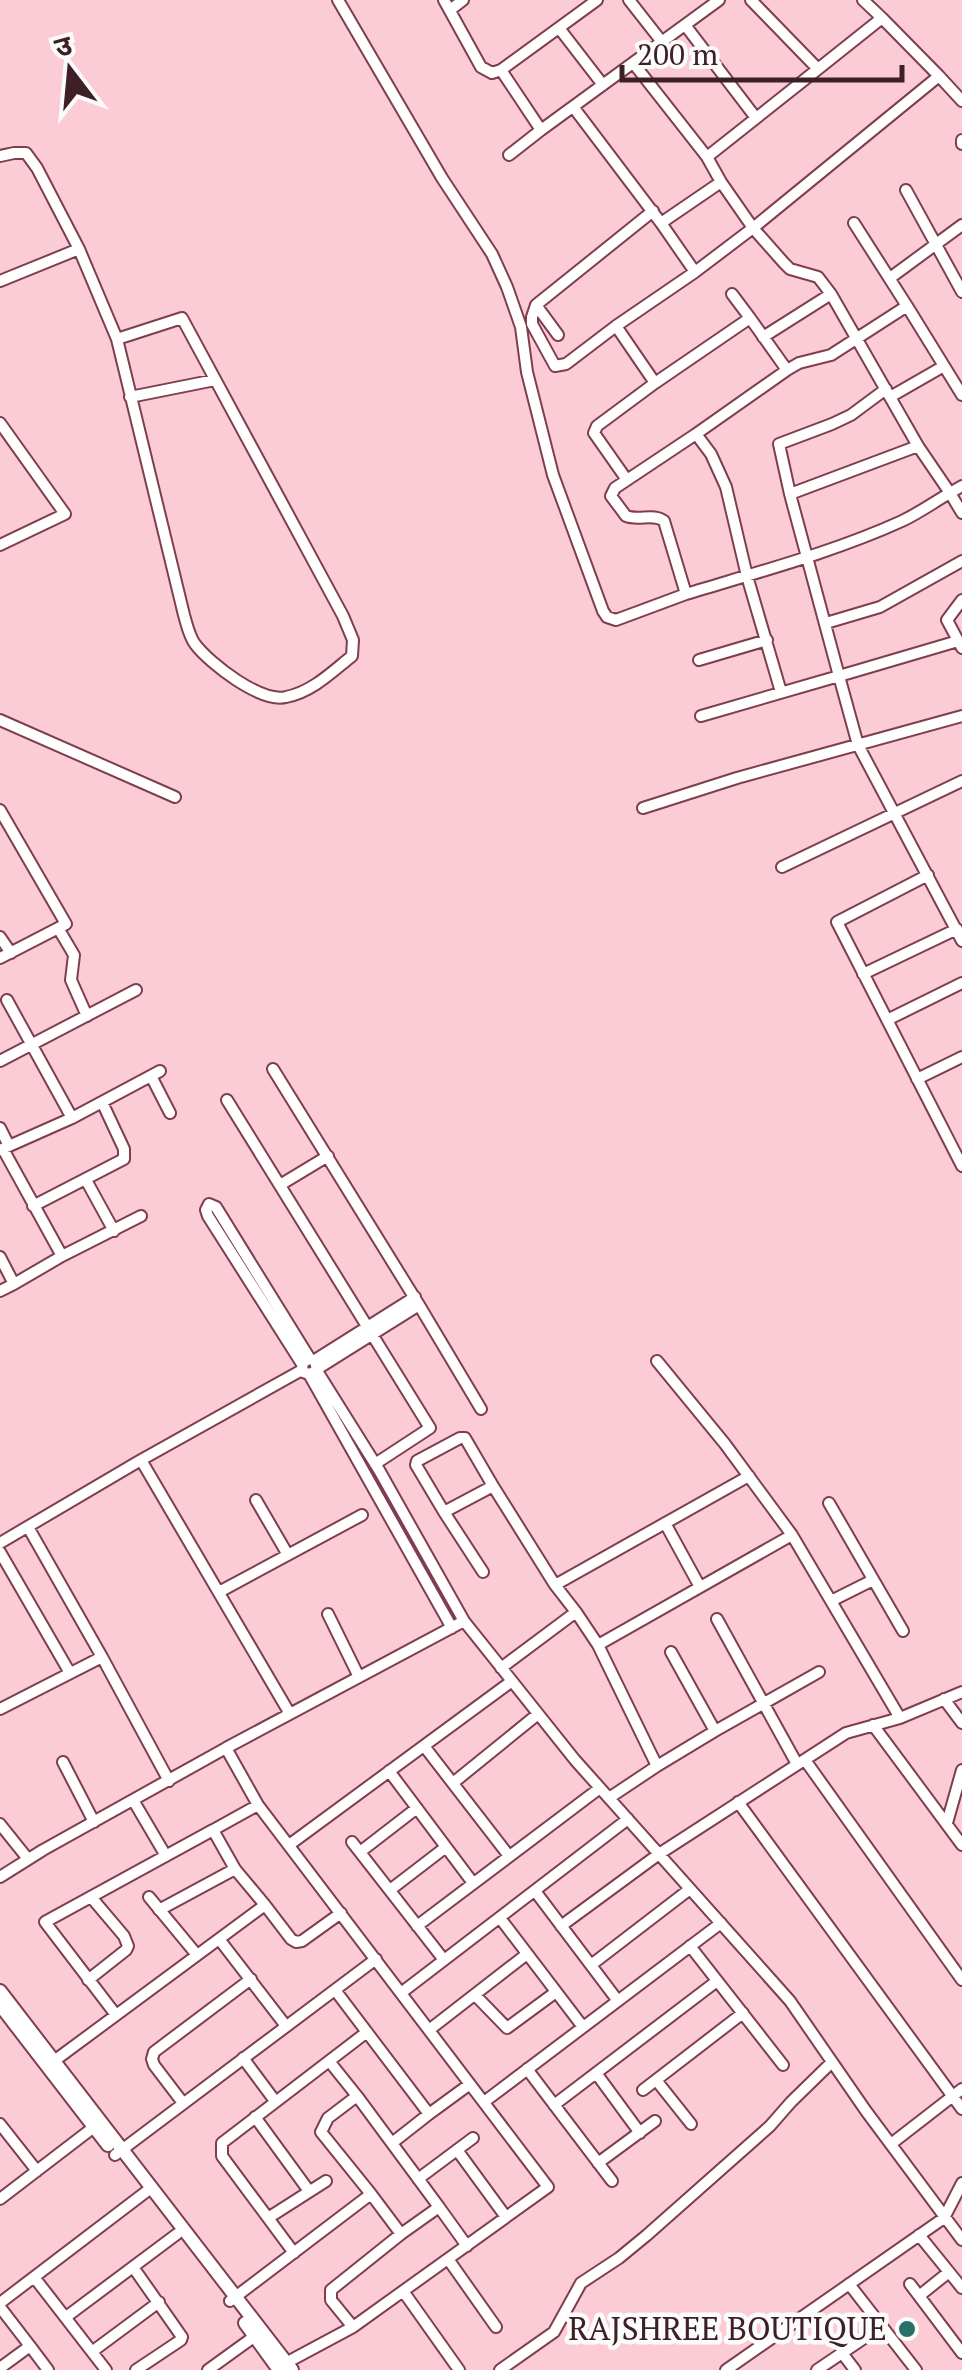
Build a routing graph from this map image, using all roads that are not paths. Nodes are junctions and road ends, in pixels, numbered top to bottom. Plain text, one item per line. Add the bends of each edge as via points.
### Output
1 (338, 0) edge
2 (464, 0) edge
3 (597, 0) edge
4 (630, 0) edge
5 (719, 0) edge
6 (751, 0) edge
7 (863, 0) edge
8 (447, 5) edge
9 (882, 18) junction
10 (685, 25) junction
11 (559, 28) junction
12 (662, 42) junction
13 (634, 64) junction
14 (501, 70) junction
15 (818, 70) junction
16 (939, 76) junction
17 (603, 85) junction
18 (962, 102) edge
19 (574, 108) junction
20 (756, 118) junction
21 (541, 130) junction
22 (509, 154) dead end
23 (0, 156) edge
24 (706, 157) junction
25 (721, 182) junction
26 (906, 190) dead end
27 (653, 211) junction
28 (661, 223) junction
29 (854, 223) dead end
30 (962, 225) edge
31 (752, 228) junction
32 (936, 245) junction
33 (79, 249) junction
34 (695, 272) junction
35 (890, 278) junction
36 (0, 281) edge
37 (962, 292) edge
38 (732, 294) dead end
39 (831, 294) junction
40 (536, 306) junction
41 (907, 306) junction
42 (750, 318) junction
43 (616, 326) junction
44 (558, 335) dead end
45 (763, 337) junction
46 (858, 338) junction
47 (116, 339) junction
48 (944, 366) junction
49 (786, 370) junction
50 (216, 380) junction
51 (655, 383) junction
52 (888, 393) junction
53 (962, 394) edge
54 (130, 397) junction
55 (0, 423) edge
56 (696, 434) junction
57 (12, 440) junction
58 (0, 446) edge
59 (918, 446) junction
60 (626, 480) junction
61 (962, 486) edge
62 (950, 493) junction
63 (790, 494) junction
64 (962, 513) edge
65 (0, 545) edge
66 (806, 557) junction
67 (962, 562) edge
68 (747, 576) junction
69 (686, 594) junction
70 (962, 600) edge
71 (826, 623) junction
72 (767, 640) junction
73 (960, 645) edge
74 (699, 660) dead end
75 (839, 676) junction
76 (782, 692) junction
77 (701, 716) dead end
78 (962, 716) edge
79 (0, 720) edge
80 (858, 745) junction
81 (960, 785) edge
82 (175, 797) dead end
83 (644, 808) dead end
84 (0, 810) edge
85 (894, 813) junction
86 (782, 866) dead end
87 (928, 875) junction
88 (58, 928) junction
89 (959, 935) edge
90 (0, 937) edge
91 (5, 956) edge
92 (864, 974) junction
93 (962, 983) edge
94 (136, 990) dead end
95 (7, 1000) dead end
96 (86, 1016) junction
97 (887, 1020) junction
98 (30, 1045) junction
99 (962, 1057) edge
100 (0, 1062) edge
101 (273, 1068) dead end
102 (917, 1079) junction
103 (228, 1100) dead end
104 (102, 1102) junction
105 (170, 1113) dead end
106 (72, 1118) junction
107 (0, 1128) edge
108 (4, 1148) edge
109 (328, 1156) junction
110 (962, 1166) edge
111 (86, 1180) junction
112 (280, 1186) junction
113 (33, 1206) junction
114 (141, 1216) dead end
115 (114, 1231) junction
116 (237, 1251) dead end
117 (62, 1256) junction
118 (0, 1257) edge
119 (14, 1284) junction
120 (0, 1292) edge
121 (417, 1301) junction
122 (370, 1330) junction
123 (657, 1361) dead end
124 (310, 1367) junction
125 (481, 1409) dead end
126 (141, 1460) junction
127 (375, 1464) junction
128 (750, 1476) junction
129 (493, 1486) junction
130 (256, 1500) dead end
131 (829, 1504) dead end
132 (444, 1512) junction
133 (362, 1514) dead end
134 (665, 1524) junction
135 (28, 1527) junction
136 (792, 1535) junction
137 (0, 1544) edge
138 (0, 1552) edge
139 (288, 1554) junction
140 (483, 1572) dead end
141 (873, 1580) junction
142 (555, 1585) junction
143 (700, 1586) junction
144 (219, 1592) junction
145 (831, 1601) junction
146 (576, 1612) junction
147 (328, 1614) dead end
148 (717, 1619) dead end
149 (464, 1621) junction
150 (452, 1628) junction
151 (903, 1631) dead end
152 (598, 1645) junction
153 (670, 1652) dead end
154 (102, 1657) junction
155 (502, 1668) junction
156 (819, 1672) dead end
157 (70, 1673) junction
158 (359, 1677) junction
159 (512, 1681) junction
160 (962, 1692) edge
161 (944, 1699) junction
162 (763, 1704) junction
163 (0, 1709) edge
164 (290, 1714) junction
165 (538, 1714) junction
166 (900, 1718) junction
167 (962, 1723) edge
168 (874, 1726) junction
169 (715, 1730) junction
170 (424, 1746) junction
171 (226, 1748) junction
172 (64, 1762) dead end
173 (801, 1762) junction
174 (657, 1766) junction
175 (962, 1770) edge
176 (390, 1771) junction
177 (169, 1781) junction
178 (453, 1783) junction
179 (604, 1793) junction
180 (132, 1800) junction
181 (738, 1802) junction
182 (258, 1806) junction
183 (417, 1808) junction
184 (628, 1820) junction
185 (94, 1822) junction
186 (948, 1823) junction
187 (0, 1824) edge
188 (213, 1830) junction
189 (352, 1842) dead end
190 (290, 1845) junction
191 (962, 1846) edge
192 (446, 1847) junction
193 (360, 1852) junction
194 (659, 1854) junction
195 (166, 1856) junction
196 (509, 1856) junction
197 (28, 1859) junction
198 (235, 1870) junction
199 (0, 1877) edge
200 (473, 1884) junction
201 (690, 1888) junction
202 (390, 1890) junction
203 (535, 1891) junction
204 (91, 1897) junction
205 (148, 1897) dead end
206 (265, 1905) junction
207 (159, 1910) junction
208 (341, 1913) junction
209 (500, 1918) junction
210 (721, 1922) junction
211 (417, 1926) junction
212 (562, 1926) junction
213 (219, 1939) junction
214 (690, 1946) junction
215 (527, 1954) junction
216 (197, 1955) junction
217 (376, 1959) junction
218 (444, 1960) junction
219 (590, 1965) junction
220 (250, 1979) junction
221 (88, 1980) junction
222 (962, 1980) edge
223 (717, 1981) junction
224 (334, 1990) junction
225 (0, 1991) edge
226 (556, 1992) junction
227 (401, 1993) junction
228 (475, 1994) junction
229 (618, 2001) junction
230 (0, 2006) edge
231 (742, 2014) junction
232 (116, 2016) junction
233 (286, 2026) junction
234 (583, 2027) junction
235 (429, 2030) junction
236 (367, 2032) junction
237 (243, 2058) junction
238 (54, 2061) junction
239 (329, 2061) junction
240 (832, 2062) junction
241 (783, 2065) dead end
242 (527, 2070) junction
243 (596, 2073) junction
244 (656, 2080) junction
245 (470, 2084) junction
246 (644, 2090) dead end
247 (957, 2093) edge
248 (357, 2096) junction
249 (275, 2101) junction
250 (484, 2102) junction
251 (183, 2103) junction
252 (554, 2105) junction
253 (962, 2109) edge
254 (429, 2114) junction
255 (255, 2117) junction
256 (655, 2121) dead end
257 (691, 2124) dead end
258 (94, 2127) junction
259 (2, 2131) edge
260 (640, 2132) junction
261 (472, 2138) dead end
262 (392, 2142) junction
263 (891, 2144) junction
264 (456, 2150) junction
265 (119, 2152) junction
266 (598, 2162) junction
267 (37, 2171) junction
268 (418, 2178) junction
269 (326, 2181) dead end
270 (612, 2181) dead end
271 (962, 2182) edge
272 (147, 2190) junction
273 (309, 2191) junction
274 (371, 2194) junction
275 (0, 2199) edge
276 (439, 2207) junction
277 (506, 2217) junction
278 (268, 2218) junction
279 (944, 2218) junction
280 (177, 2234) junction
281 (402, 2234) junction
282 (920, 2235) junction
283 (962, 2240) edge
284 (466, 2246) junction
285 (294, 2253) junction
286 (448, 2259) junction
287 (133, 2267) junction
288 (949, 2272) junction
289 (34, 2277) junction
290 (849, 2284) junction
291 (910, 2284) dead end
292 (962, 2288) edge
293 (403, 2291) junction
294 (919, 2296) junction
295 (233, 2299) junction
296 (159, 2302) junction
297 (0, 2305) edge
298 (66, 2317) junction
299 (882, 2326) junction
300 (353, 2327) junction
301 (496, 2327) dead end
302 (255, 2336) junction
303 (958, 2339) edge
304 (30, 2346) junction
305 (92, 2351) junction
306 (842, 2353) junction
307 (962, 2353) edge
308 (153, 2359) junction
309 (0, 2368) edge
310 (282, 2368) edge
311 (48, 2370) edge
312 (106, 2370) edge
313 (136, 2370) edge
314 (162, 2370) edge
315 (208, 2370) edge
316 (460, 2370) edge
317 (500, 2370) edge
318 (726, 2370) edge
319 (817, 2370) edge
320 (855, 2370) edge
321 (916, 2370) edge

1 - 69 street via 507,287 553,476 603,611 616,620
2 - 8 street
3 - 11 street
4 - 12 street
5 - 10 street
6 - 15 street
7 - 9 street
8 - 14 street via 481,67
9 - 15 street
9 - 16 street
10 - 12 street
10 - 20 street
11 - 14 street
11 - 17 street
12 - 13 street
13 - 17 street
13 - 24 street
14 - 21 street
15 - 20 street
16 - 18 street
16 - 31 street
17 - 19 street
19 - 21 street
19 - 27 street
20 - 24 street
21 - 22 street
23 - 33 street via 26,153
24 - 25 street
25 - 28 street
25 - 31 street
26 - 32 street
27 - 28 street
27 - 40 street
28 - 34 street
29 - 35 street
30 - 32 street
31 - 34 street
31 - 39 street via 790,269 818,277
32 - 35 street
32 - 37 street
33 - 36 street
33 - 47 street
34 - 43 street
35 - 41 street
38 - 42 street
39 - 45 street
39 - 46 street
40 - 43 street via 532,324 555,366
40 - 44 street
41 - 46 street
41 - 48 street
42 - 45 street
42 - 51 street
43 - 51 street
45 - 49 street
46 - 49 street
46 - 52 street
47 - 50 street via 182,318
47 - 54 street
48 - 52 street
48 - 53 street
49 - 56 street
50 - 54 street
50 - 54 street via 352,640 352,656 304,692 281,699 242,684 192,640
51 - 60 street via 596,426 594,433
52 - 59 street
52 - 63 street via 779,444
55 - 57 street
56 - 60 street
56 - 68 street via 722,477
57 - 58 street
57 - 65 street via 65,514
59 - 62 street
59 - 63 street
60 - 69 street via 612,492 613,500 626,516 664,522
61 - 62 street
62 - 64 street
62 - 66 street via 904,520
63 - 66 street
66 - 68 street
66 - 71 street
67 - 71 street via 880,607
68 - 69 street
68 - 72 street
70 - 73 street via 947,620
71 - 75 street
72 - 74 street
72 - 76 street
73 - 75 street
75 - 76 street
75 - 80 street
76 - 77 street
78 - 80 street
79 - 82 street
80 - 83 street
80 - 85 street
81 - 85 street
84 - 88 street via 66,924
85 - 86 street
85 - 87 street
87 - 89 street
87 - 92 street via 836,922
88 - 91 street
88 - 96 street via 74,955 70,980
89 - 92 street
90 - 91 street
92 - 97 street
93 - 97 street
94 - 96 street
95 - 98 street
96 - 98 street
97 - 102 street
98 - 100 street
98 - 106 street
99 - 102 street
101 - 109 street
102 - 110 street
103 - 112 street
104 - 105 street via 156,1074
104 - 106 street
104 - 111 street via 125,1156
106 - 108 street
107 - 108 street
108 - 113 street
109 - 112 street
109 - 121 street
111 - 113 street
111 - 115 street
112 - 122 street
113 - 117 street
114 - 115 street
115 - 117 street
116 - 124 street
117 - 119 street
118 - 119 street
119 - 120 street
121 - 122 street
121 - 125 street
122 - 124 street
122 - 127 street via 430,1428
123 - 128 street
124 - 126 street
124 - 127 street
124 - 150 street
126 - 135 street
126 - 144 street
127 - 149 street
128 - 134 street
128 - 136 street
129 - 132 street
129 - 132 street via 465,1438 439,1449 416,1466
129 - 142 street
130 - 139 street
131 - 141 street
132 - 140 street
133 - 139 street
134 - 142 street
134 - 143 street
135 - 137 street
135 - 154 street
136 - 143 street
136 - 145 street
138 - 157 street
139 - 144 street
141 - 145 street
141 - 151 street
142 - 146 street
143 - 152 street
144 - 164 street
145 - 166 street
146 - 152 street
146 - 155 street
147 - 158 street
148 - 162 street
149 - 150 street
149 - 155 street
150 - 158 street
152 - 174 street
153 - 169 street
154 - 157 street
154 - 177 street
155 - 159 street
156 - 162 street
157 - 163 street
158 - 164 street
159 - 165 street
159 - 170 street
160 - 161 street
161 - 166 street
161 - 167 street
162 - 169 street
162 - 173 street
164 - 171 street
165 - 178 street
165 - 179 street
166 - 168 street
168 - 173 street via 846,1733
168 - 186 street
169 - 174 street
170 - 176 street
170 - 178 street
171 - 177 street
171 - 182 street
172 - 185 street
173 - 181 street
173 - 222 street
174 - 179 street
175 - 186 street
176 - 183 street
176 - 190 street
177 - 180 street
178 - 196 street
179 - 184 street
179 - 196 street
180 - 185 street
180 - 195 street
181 - 194 street
181 - 247 street
182 - 188 street
182 - 190 street
183 - 192 street
183 - 193 street
184 - 194 street
184 - 203 street
185 - 197 street
186 - 191 street
187 - 197 street
188 - 195 street
188 - 198 street
189 - 193 street
190 - 208 street
192 - 200 street
192 - 202 street
193 - 202 street
194 - 201 street
194 - 212 street
195 - 204 street
196 - 200 street
197 - 199 street
198 - 206 street
198 - 207 street
200 - 211 street
201 - 210 street
201 - 219 street
202 - 211 street
203 - 209 street
203 - 212 street
204 - 221 street via 128,1946
204 - 221 street via 42,1918
205 - 207 street
206 - 208 street via 296,1942
206 - 213 street
207 - 216 street
208 - 217 street
209 - 215 street
209 - 218 street
210 - 214 street
210 - 240 street
211 - 218 street
212 - 219 street
213 - 216 street
213 - 220 street
214 - 223 street
214 - 229 street
215 - 226 street
215 - 228 street
216 - 232 street
217 - 224 street
217 - 227 street
218 - 227 street
219 - 229 street
220 - 233 street
220 - 251 street via 154,2052 154,2065
221 - 232 street
223 - 231 street
223 - 243 street
224 - 233 street
224 - 236 street
225 - 238 street
226 - 228 street via 507,2028
226 - 234 street
227 - 235 street
228 - 235 street
229 - 234 street
230 - 258 street
231 - 241 street
231 - 244 street
232 - 238 street
233 - 237 street
234 - 242 street
235 - 245 street
236 - 239 street
236 - 254 street
237 - 249 street
237 - 251 street
238 - 265 street
239 - 248 street
239 - 249 street
240 - 263 street
240 - 317 street via 647,2235 581,2283 554,2332
242 - 250 street
242 - 252 street
243 - 252 street
243 - 260 street
244 - 246 street
244 - 257 street
245 - 250 street
245 - 254 street
247 - 253 street
247 - 263 street
248 - 262 street
248 - 274 street via 324,2122 322,2132
249 - 255 street
250 - 277 street via 548,2187
251 - 265 street
252 - 266 street
254 - 262 street
255 - 273 street
255 - 278 street via 220,2148
256 - 260 street
258 - 265 street
258 - 267 street
259 - 267 street
260 - 266 street
261 - 264 street
262 - 268 street
263 - 279 street
264 - 268 street
264 - 277 street
265 - 272 street
266 - 270 street
267 - 275 street
268 - 276 street
269 - 273 street
271 - 279 street
272 - 280 street
272 - 289 street
272 - 295 street
273 - 278 street
274 - 281 street
274 - 285 street
276 - 281 street
276 - 284 street
277 - 284 street
278 - 285 street
279 - 282 street
279 - 283 street
280 - 287 street
280 - 295 street
281 - 300 street via 331,2290
282 - 288 street
282 - 290 street
284 - 286 street
285 - 295 street
286 - 293 street
286 - 301 street
287 - 296 street
287 - 298 street
288 - 292 street
288 - 294 street
289 - 297 street
289 - 298 street
290 - 299 street
290 - 318 street
291 - 294 street
293 - 300 street
293 - 316 street
294 - 303 street
295 - 302 street
295 - 310 street
296 - 305 street
296 - 308 street via 182,2336
297 - 304 street
298 - 305 street
299 - 306 street
299 - 321 street
300 - 310 street
302 - 310 street
302 - 315 street
303 - 307 street
304 - 309 street
304 - 311 street
305 - 312 street
306 - 319 street
306 - 320 street
308 - 313 street
308 - 314 street

